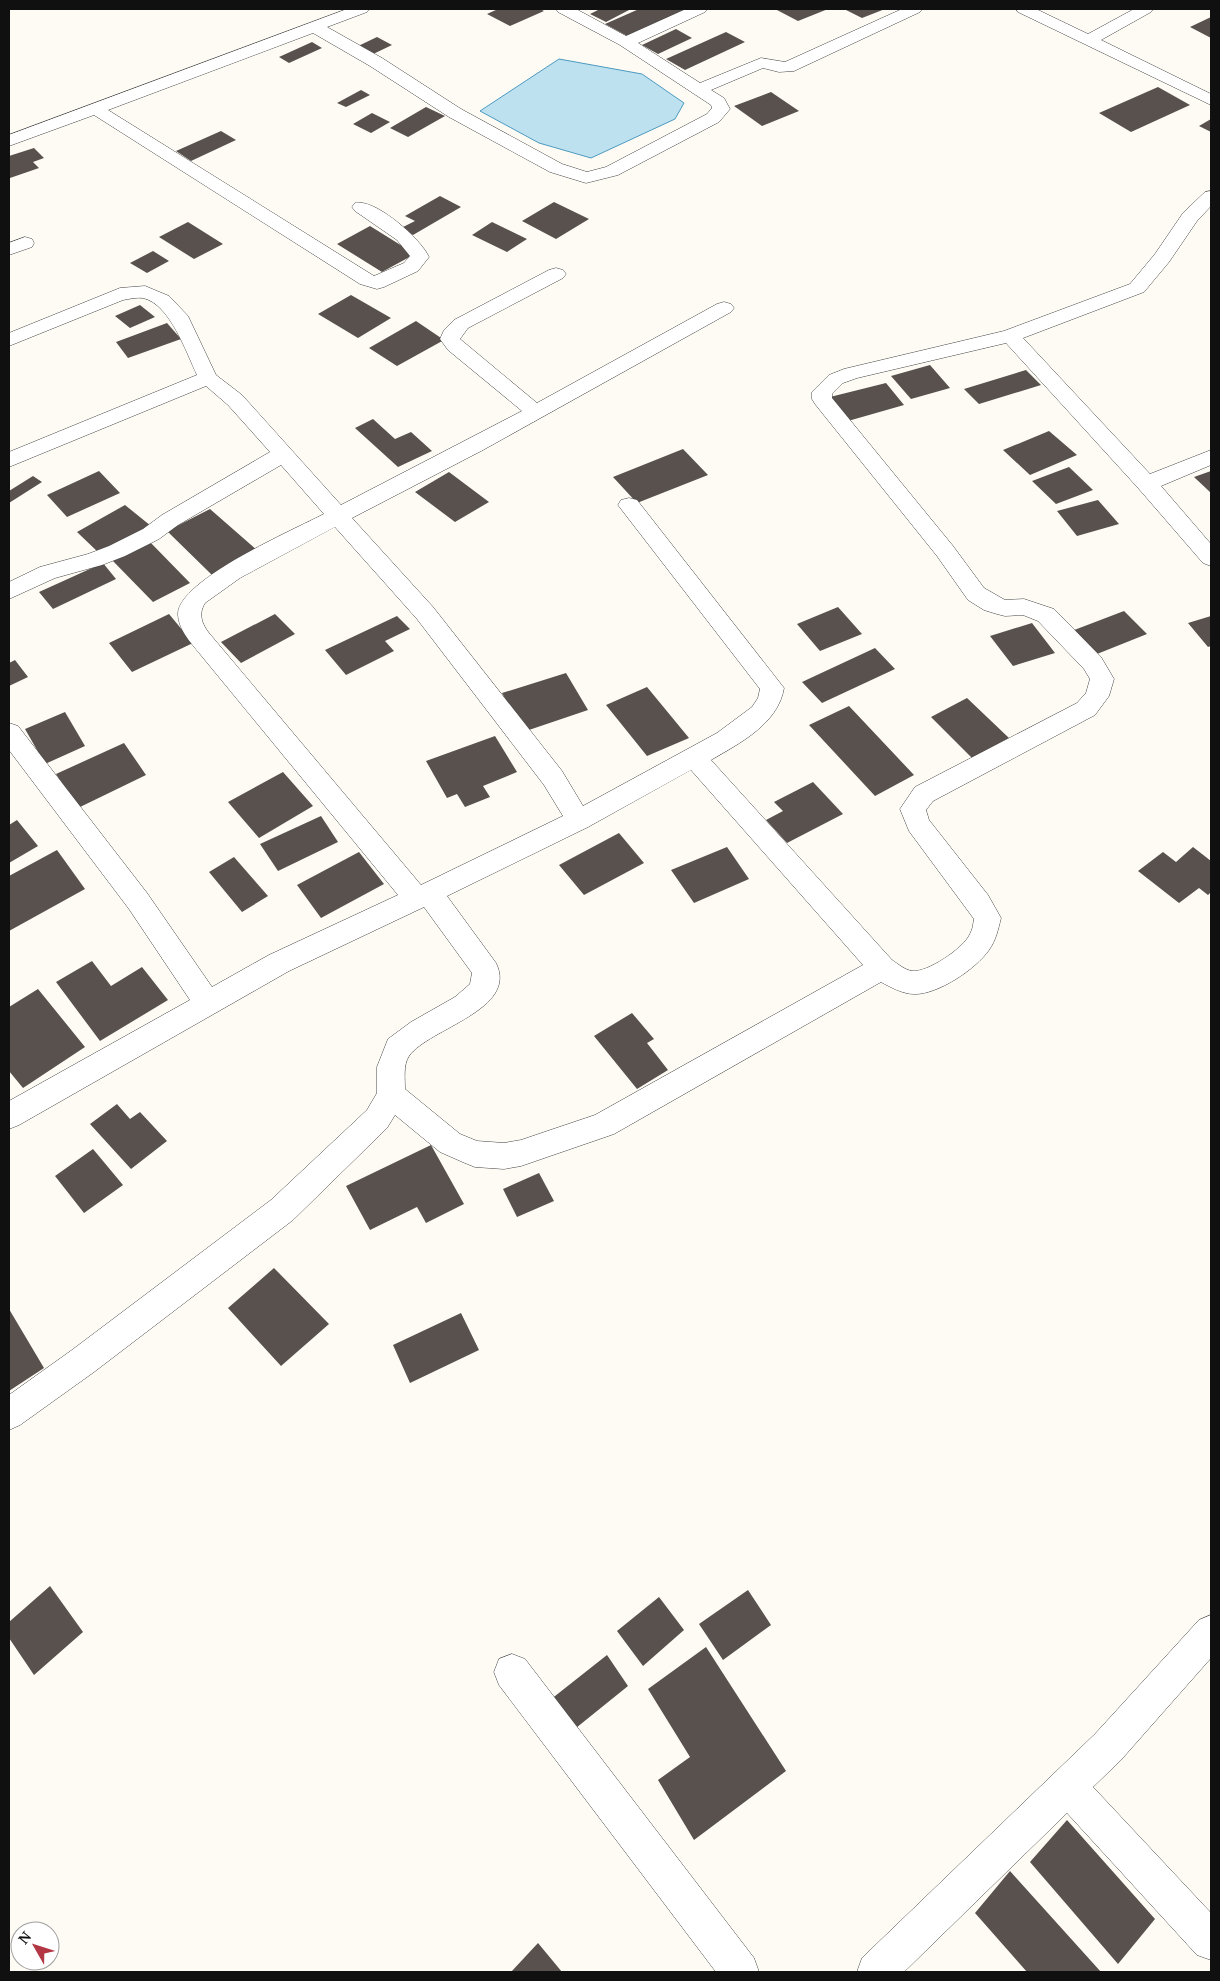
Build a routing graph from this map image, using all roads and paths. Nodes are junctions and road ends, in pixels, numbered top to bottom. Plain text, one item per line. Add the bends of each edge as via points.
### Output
1 (361, 9) edge
2 (564, 9) edge
3 (700, 9) edge
4 (914, 9) edge
5 (1024, 9) edge
6 (1145, 9) edge
7 (314, 27) junction
8 (1088, 41) junction
9 (626, 42) junction
10 (699, 89) junction
11 (1211, 100) edge
12 (94, 108) junction
13 (9, 140) edge
14 (1211, 196) edge
15 (360, 207) dead end
16 (556, 274) dead end
17 (724, 308) dead end
18 (1010, 336) junction
19 (9, 340) edge
20 (208, 378) junction
21 (536, 412) junction
22 (283, 454) junction
23 (1211, 457) edge
24 (9, 460) edge
25 (1147, 484) junction
26 (629, 504) dead end
27 (338, 516) junction
28 (1211, 558) edge
29 (9, 591) edge
30 (9, 732) edge
31 (694, 757) junction
32 (579, 820) junction
33 (423, 896) junction
34 (882, 968) junction
35 (207, 1002) junction
36 (391, 1095) junction
37 (9, 1116) edge
38 (9, 1414) edge
39 (1211, 1632) edge
40 (512, 1672) dead end
41 (1068, 1787) junction
42 (1211, 1941) edge
43 (740, 1972) edge
44 (876, 1972) edge

1 - 7 street
2 - 9 street
3 - 9 street
4 - 10 street via 788,66 761,63
5 - 8 street
6 - 8 street
7 - 10 street via 455,113 556,168 586,178 612,171 713,118 722,109 718,102
7 - 12 street
8 - 11 street
9 - 10 street
12 - 13 street
12 - 15 street via 367,280 377,282 411,267 420,257 418,250
14 - 18 street via 1190,217 1137,288
16 - 21 street via 461,324 450,339
17 - 21 street
18 - 25 street
18 - 34 street via 851,373 836,379 822,392 822,399 976,594 998,606 1024,607 1046,615 1093,662 1102,679 1097,696 1086,709 924,794 913,809 918,824 988,918 983,937 968,957 937,976 914,983
19 - 20 street via 120,294 146,292 162,300 178,316
20 - 22 street via 235,400
20 - 24 street
21 - 27 street
22 - 27 street
22 - 29 street via 117,551 48,572
23 - 25 street
25 - 28 street
26 - 31 street via 772,688 762,713 726,740
27 - 32 street via 425,613 553,778
27 - 33 street via 217,580 190,605 188,615 208,648
30 - 35 street via 138,901
31 - 32 street
31 - 34 street
32 - 33 street
33 - 35 street via 279,963
33 - 36 street via 486,971 483,989 466,1006 422,1030 398,1048 391,1067
34 - 36 street via 604,1125 522,1152 504,1156 475,1154 450,1143
35 - 37 street
36 - 38 street via 377,1119 282,1210
39 - 41 street
40 - 43 street
41 - 42 street
41 - 44 street

